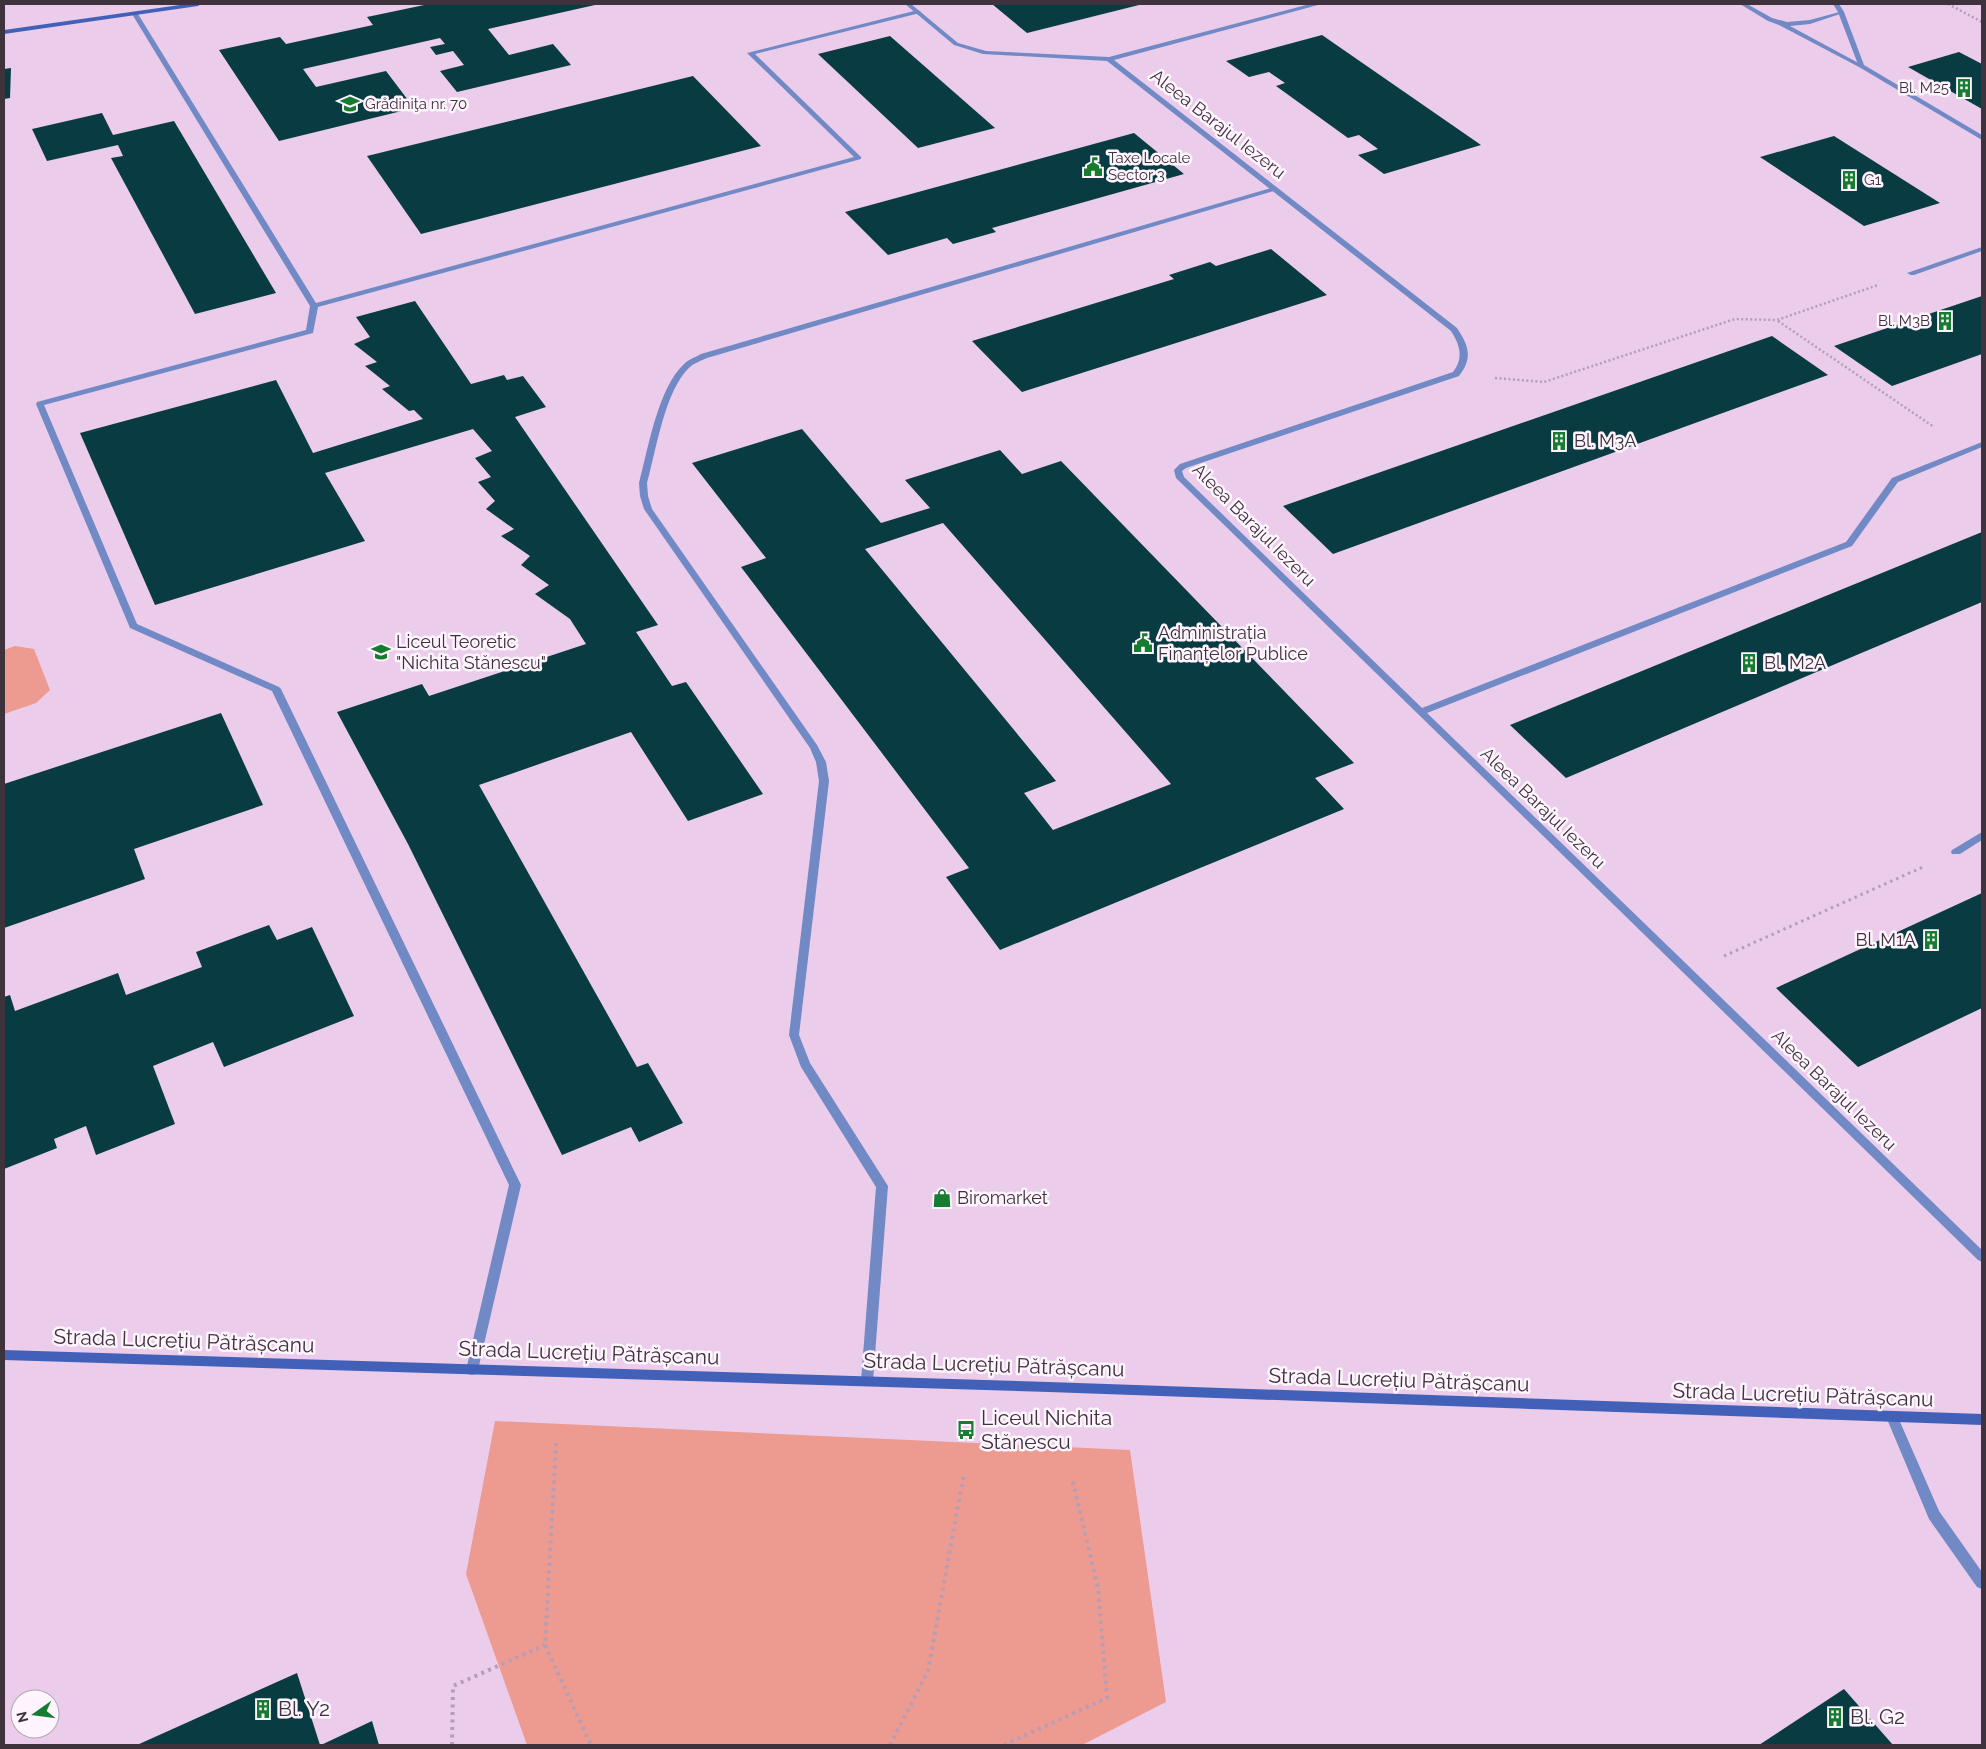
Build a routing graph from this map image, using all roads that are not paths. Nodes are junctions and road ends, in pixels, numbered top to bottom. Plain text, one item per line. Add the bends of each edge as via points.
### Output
1 (198, 4) edge
2 (908, 4) edge
3 (1316, 4) edge
4 (1743, 4) edge
5 (1836, 4) edge
6 (918, 12) junction
7 (1841, 12) junction
8 (135, 14) junction
9 (1778, 23) junction
10 (4, 32) edge
11 (1109, 59) junction
12 (1861, 66) junction
13 (1982, 138) edge
14 (1275, 190) junction
15 (1982, 249) edge
16 (1911, 273) road end
17 (314, 306) junction
18 (1982, 444) edge
19 (1421, 712) junction
20 (1982, 835) edge
21 (1956, 852) road end
22 (1982, 1257) edge
23 (4, 1355) edge
24 (472, 1370) junction
25 (867, 1381) junction
26 (1893, 1419) junction
27 (1982, 1420) edge
28 (1982, 1583) edge

1 - 8 main road
2 - 6 street
3 - 11 street
4 - 9 street
5 - 7 street
6 - 11 street via 956,44 972,50
6 - 17 street via 750,54 859,158
7 - 9 street via 1823,19
7 - 12 street
8 - 10 main road
8 - 17 street
9 - 12 street
11 - 14 street, Aleea Barajul Iezeru
12 - 13 street
14 - 19 street, Aleea Barajul Iezeru via 1454,330 1462,342 1465,356 1462,367 1456,374 1183,466 1178,470 1180,478
14 - 25 street via 704,356 688,364 669,392 643,483 648,508 814,747 821,762 824,781 794,1035 805,1064 882,1186
15 - 16 street
17 - 24 street via 310,331 40,404 133,626 276,689 515,1185
18 - 19 street via 1895,480 1850,544
19 - 22 street, Aleea Barajul Iezeru
20 - 21 street
23 - 24 main road, Strada Lucrețiu Pătrășcanu
24 - 25 main road, Strada Lucrețiu Pătrășcanu
25 - 26 main road, Strada Lucrețiu Pătrășcanu
26 - 27 main road, Strada Lucrețiu Pătrășcanu
26 - 28 street via 1934,1515

